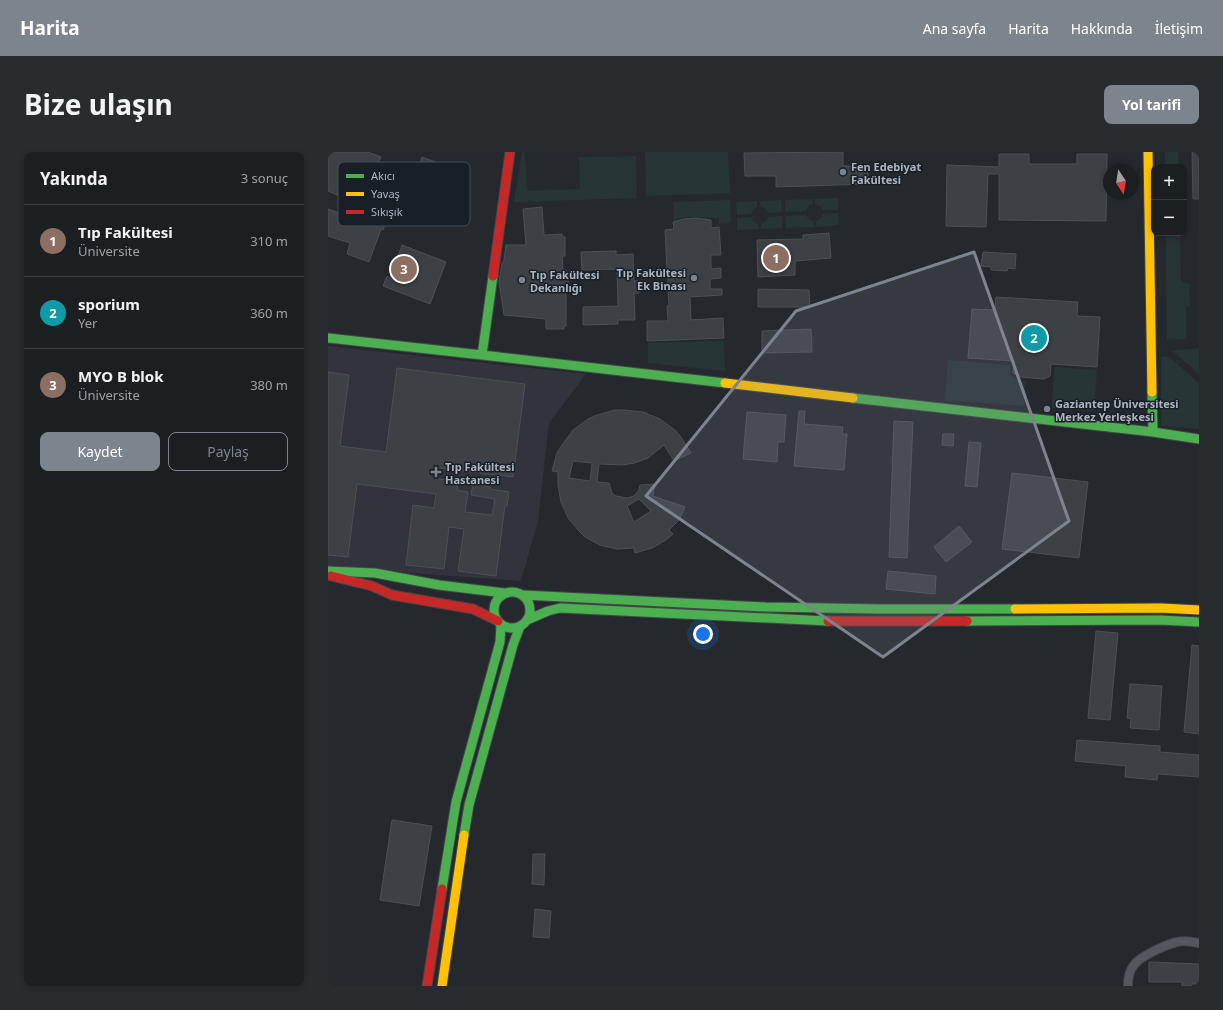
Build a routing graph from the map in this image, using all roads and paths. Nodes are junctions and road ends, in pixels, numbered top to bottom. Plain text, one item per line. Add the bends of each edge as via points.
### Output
1 (510, 152) edge
2 (1148, 152) edge
3 (328, 338) edge
4 (482, 355) junction
5 (1153, 432) junction
6 (1199, 439) edge
7 (328, 571) edge
8 (375, 573) junction
9 (328, 575) edge
10 (372, 586) junction
11 (504, 593) junction
12 (523, 595) junction
13 (1199, 610) edge
14 (1199, 622) edge
15 (500, 623) junction
16 (524, 623) junction
17 (1199, 943) edge
18 (427, 986) edge
19 (442, 986) edge
20 (1128, 986) edge

1 - 4 street
2 - 5 street
3 - 4 street
4 - 5 street
5 - 6 street
7 - 8 street
8 - 10 street
8 - 11 street via 439,585
9 - 10 street
10 - 15 street via 392,595 473,609
11 - 12 street via 514,591
11 - 15 street via 495,603 494,613
12 - 13 street via 766,607
12 - 16 street via 530,607
14 - 16 street via 812,621 560,608
15 - 16 street via 510,628
15 - 18 street via 500,642 456,802
16 - 19 street via 513,645 469,804
17 - 20 street via 1176,942 1142,957 1130,973

